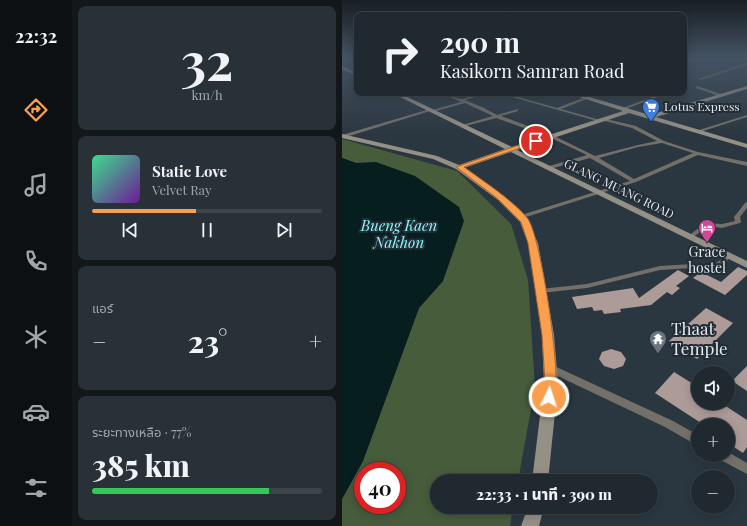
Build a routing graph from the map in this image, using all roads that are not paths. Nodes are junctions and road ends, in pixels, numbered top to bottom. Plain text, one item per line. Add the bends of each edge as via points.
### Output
1 (697, 87) dead end
2 (747, 87) edge
3 (720, 95) junction
4 (402, 96) edge
5 (451, 96) edge
6 (476, 96) edge
7 (512, 96) edge
8 (580, 96) edge
9 (659, 96) edge
10 (584, 97) junction
11 (462, 101) junction
12 (559, 108) dead end
13 (517, 110) dead end
14 (625, 110) junction
15 (432, 111) junction
16 (496, 116) junction
17 (747, 116) edge
18 (650, 117) junction
19 (600, 119) junction
20 (464, 126) junction
21 (698, 131) junction
22 (343, 136) edge
23 (549, 136) junction
24 (662, 142) junction
25 (747, 146) edge
26 (510, 150) junction
27 (697, 153) junction
28 (593, 157) junction
29 (747, 164) edge
30 (460, 167) junction
31 (548, 168) junction
32 (634, 181) junction
33 (599, 193) junction
34 (746, 206) edge
35 (520, 217) junction
36 (690, 237) junction
37 (729, 256) junction
38 (747, 265) edge
39 (541, 291) junction
40 (550, 368) junction
41 (691, 436) edge
42 (735, 462) edge
43 (747, 469) edge
44 (541, 474) edge
45 (534, 514) edge
46 (530, 526) edge

1 - 3 street
2 - 3 street
3 - 18 street
4 - 15 street, GLANG MUANG ROAD
5 - 11 street
6 - 11 street
7 - 19 street
8 - 10 street
9 - 14 street
10 - 12 street
10 - 14 street
11 - 15 street
11 - 16 street
13 - 16 street
14 - 18 street
14 - 19 street
15 - 20 street, GLANG MUANG ROAD
15 - 22 street
16 - 20 street
16 - 23 street
17 - 21 street
18 - 21 street
19 - 23 street
19 - 24 street via 634,127
20 - 26 street, GLANG MUANG ROAD
21 - 25 street
22 - 30 street via 434,157
23 - 26 street
23 - 28 street
24 - 27 street
24 - 28 street
26 - 30 street
26 - 31 street, GLANG MUANG ROAD
27 - 29 street
27 - 32 street
28 - 31 street
28 - 32 street
30 - 35 street via 501,198
31 - 33 street, GLANG MUANG ROAD
32 - 33 street
33 - 35 street
33 - 36 street, GLANG MUANG ROAD
34 - 36 street via 737,217 738,222 722,226 707,224
35 - 39 street via 533,243
36 - 37 street, GLANG MUANG ROAD
37 - 38 street, GLANG MUANG ROAD
37 - 39 street via 714,268 660,268 587,286
39 - 40 street
40 - 41 street
40 - 44 street via 551,383
42 - 43 street
45 - 46 street

